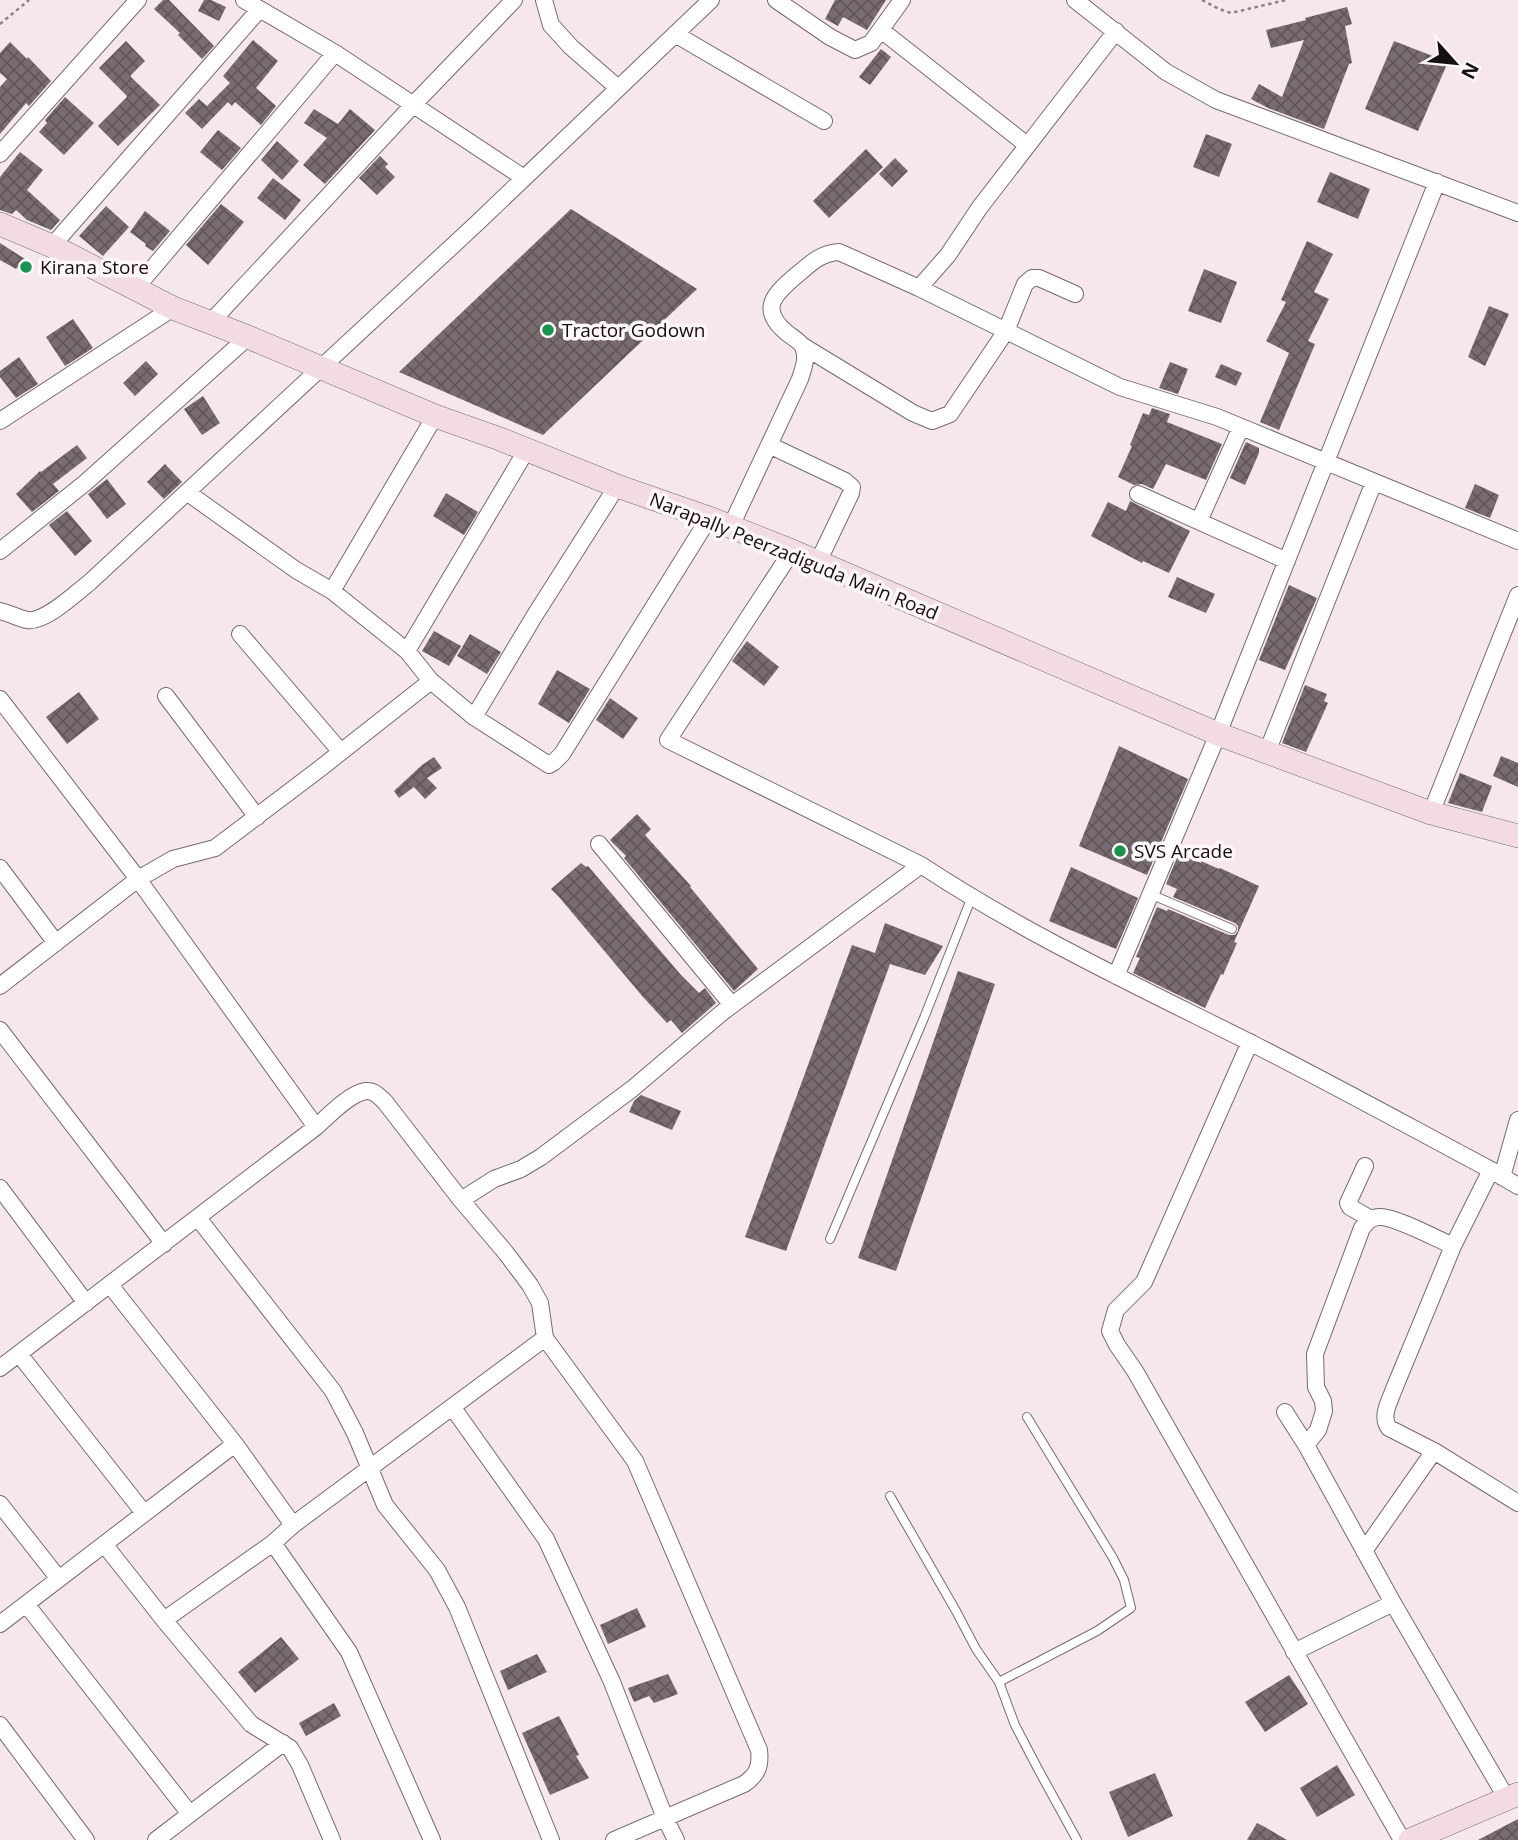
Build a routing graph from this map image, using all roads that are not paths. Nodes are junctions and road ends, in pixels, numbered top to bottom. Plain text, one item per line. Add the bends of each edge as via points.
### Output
1 (138, 0) edge
2 (244, 0) edge
3 (514, 0) edge
4 (544, 0) edge
5 (711, 0) edge
6 (776, 0) edge
7 (902, 0) edge
8 (1075, 0) edge
9 (259, 10) junction
10 (881, 30) junction
11 (1116, 31) junction
12 (675, 34) junction
13 (335, 53) junction
14 (618, 89) junction
15 (414, 105) junction
16 (824, 121) dead end
17 (1027, 145) junction
18 (0, 154) edge
19 (524, 178) junction
20 (1437, 182) junction
21 (1518, 212) edge
22 (0, 224) edge
23 (52, 246) junction
24 (919, 288) junction
25 (135, 289) junction
26 (1075, 294) dead end
27 (173, 308) junction
28 (210, 323) junction
29 (1006, 331) junction
30 (248, 337) junction
31 (803, 346) junction
32 (319, 368) junction
33 (435, 416) junction
34 (0, 421) edge
35 (1241, 427) junction
36 (769, 445) junction
37 (526, 451) junction
38 (1325, 461) junction
39 (1374, 482) junction
40 (617, 486) junction
41 (188, 493) junction
42 (1138, 494) dead end
43 (709, 517) junction
44 (1199, 522) junction
45 (731, 526) junction
46 (1518, 541) edge
47 (0, 551) edge
48 (792, 551) junction
49 (1287, 561) junction
50 (818, 562) junction
51 (332, 591) junction
52 (1518, 595) edge
53 (0, 611) edge
54 (240, 634) dead end
55 (407, 651) junction
56 (431, 681) junction
57 (166, 696) dead end
58 (0, 699) edge
59 (474, 717) junction
60 (1218, 733) junction
61 (341, 752) junction
62 (1267, 752) junction
63 (1431, 813) junction
64 (257, 817) junction
65 (1517, 834) edge
66 (599, 844) dead end
67 (921, 866) junction
68 (0, 868) edge
69 (138, 879) junction
70 (1150, 894) junction
71 (971, 899) junction
72 (1232, 929) dead end
73 (56, 943) junction
74 (1116, 976) junction
75 (0, 986) edge
76 (732, 1004) junction
77 (0, 1030) edge
78 (1250, 1042) junction
79 (1518, 1120) edge
80 (316, 1127) junction
81 (1365, 1166) dead end
82 (1496, 1173) junction
83 (1518, 1186) edge
84 (0, 1188) edge
85 (461, 1200) junction
86 (198, 1218) junction
87 (1371, 1219) junction
88 (830, 1239) dead end
89 (164, 1244) junction
90 (1453, 1246) junction
91 (110, 1285) junction
92 (86, 1303) junction
93 (545, 1338) junction
94 (19, 1354) junction
95 (0, 1368) edge
96 (453, 1408) junction
97 (1284, 1412) dead end
98 (1027, 1417) dead end
99 (235, 1444) junction
100 (1306, 1445) junction
101 (1434, 1451) junction
102 (371, 1469) junction
103 (890, 1496) dead end
104 (1518, 1503) edge
105 (0, 1504) edge
106 (144, 1513) junction
107 (293, 1525) junction
108 (273, 1543) junction
109 (104, 1544) junction
110 (1364, 1551) junction
111 (59, 1579) junction
112 (1393, 1603) junction
113 (26, 1604) junction
114 (164, 1620) junction
115 (0, 1624) edge
116 (1294, 1652) junction
117 (999, 1682) junction
118 (0, 1725) edge
119 (283, 1743) junction
120 (1512, 1796) edge
121 (190, 1814) junction
122 (665, 1818) junction
123 (86, 1840) edge
124 (156, 1840) edge
125 (332, 1840) edge
126 (432, 1840) edge
127 (551, 1840) edge
128 (614, 1840) edge
129 (676, 1840) edge
130 (1077, 1840) edge
131 (1402, 1840) edge
132 (1410, 1840) edge

1 - 18 street
2 - 9 street
3 - 15 street
4 - 14 street via 551,25
5 - 12 street
6 - 10 street via 855,50 871,43
7 - 10 street
8 - 11 street
9 - 13 street
9 - 23 street
10 - 17 street
11 - 17 street
11 - 20 street via 1166,72 1216,100
12 - 14 street
12 - 16 street
13 - 15 street
13 - 25 street
14 - 19 street
15 - 19 street
15 - 28 street
17 - 24 street
19 - 32 street
20 - 21 street
20 - 38 street
22 - 23 street, Narapally Peerzadiguda Main Road
23 - 25 street, Narapally Peerzadiguda Main Road
24 - 29 street
24 - 31 street via 839,252 826,253 772,299 770,312 777,324
25 - 27 street, Narapally Peerzadiguda Main Road
26 - 29 street via 1032,278 1025,284
27 - 28 street, Narapally Peerzadiguda Main Road
27 - 34 street
28 - 30 street, Narapally Peerzadiguda Main Road
29 - 31 street via 950,414 932,421
29 - 35 street via 1120,387
30 - 32 street, Narapally Peerzadiguda Main Road
30 - 47 street via 85,483
31 - 36 street via 806,360 800,379
32 - 33 street, Narapally Peerzadiguda Main Road
32 - 41 street
33 - 37 street, Narapally Peerzadiguda Main Road
33 - 51 street
35 - 38 street
35 - 44 street
36 - 45 street
36 - 50 street via 852,487
37 - 40 street, Narapally Peerzadiguda Main Road
37 - 55 street
38 - 39 street
38 - 49 street
39 - 46 street
39 - 62 street
40 - 43 street, Narapally Peerzadiguda Main Road
40 - 59 street
41 - 51 street
41 - 53 street via 50,612 26,620
42 - 44 street
43 - 45 street, Narapally Peerzadiguda Main Road
43 - 59 street via 554,762 549,765
44 - 49 street
45 - 48 street, Narapally Peerzadiguda Main Road
48 - 50 street, Narapally Peerzadiguda Main Road
48 - 67 street via 668,740
49 - 60 street
50 - 60 street, Narapally Peerzadiguda Main Road
51 - 55 street
52 - 63 street
54 - 61 street
55 - 56 street
56 - 59 street
56 - 61 street
57 - 64 street
58 - 69 street
60 - 62 street, Narapally Peerzadiguda Main Road
60 - 70 street
61 - 64 street
62 - 63 street, Narapally Peerzadiguda Main Road
63 - 65 street, Narapally Peerzadiguda Main Road
64 - 69 street via 215,848 173,859
66 - 76 street
67 - 71 street
67 - 76 street
68 - 73 street
69 - 73 street
69 - 80 street
70 - 72 lane
70 - 74 street
71 - 74 street
71 - 88 lane
73 - 75 street
74 - 78 street
76 - 85 street via 541,1157
77 - 89 street
78 - 82 street
78 - 116 street via 1144,1282 1116,1310 1110,1331
79 - 82 street
80 - 85 street via 351,1098 365,1091 374,1093
80 - 86 street
81 - 87 street via 1348,1205
82 - 83 street
82 - 90 street
84 - 92 street
85 - 93 street via 530,1285 540,1303
86 - 89 street
86 - 102 street via 332,1391
87 - 90 street via 1392,1220
87 - 100 street via 1362,1228 1315,1354 1324,1411 1318,1430
89 - 91 street
90 - 101 street via 1385,1412 1389,1428
91 - 92 street
91 - 99 street
92 - 94 street
93 - 96 street
93 - 122 street via 635,1461 759,1750 755,1776 744,1784
94 - 95 street
94 - 106 street
96 - 102 street
96 - 122 street via 546,1539 612,1682
97 - 100 street
98 - 117 lane via 1113,1558 1131,1608
99 - 106 street
99 - 107 street
100 - 110 street
101 - 104 street
101 - 110 street
102 - 107 street
102 - 127 street via 385,1505 436,1570 457,1607
103 - 117 lane
105 - 111 street
106 - 109 street
107 - 108 street
108 - 114 street
108 - 126 street via 349,1652
109 - 111 street
109 - 114 street
110 - 112 street
111 - 113 street
112 - 116 street
112 - 120 street
113 - 115 street
113 - 121 street
114 - 119 street via 251,1724
116 - 131 street
117 - 130 lane via 1021,1736
118 - 123 street
119 - 121 street
119 - 125 street via 300,1765
120 - 132 street
121 - 124 street
122 - 128 street
122 - 129 street

